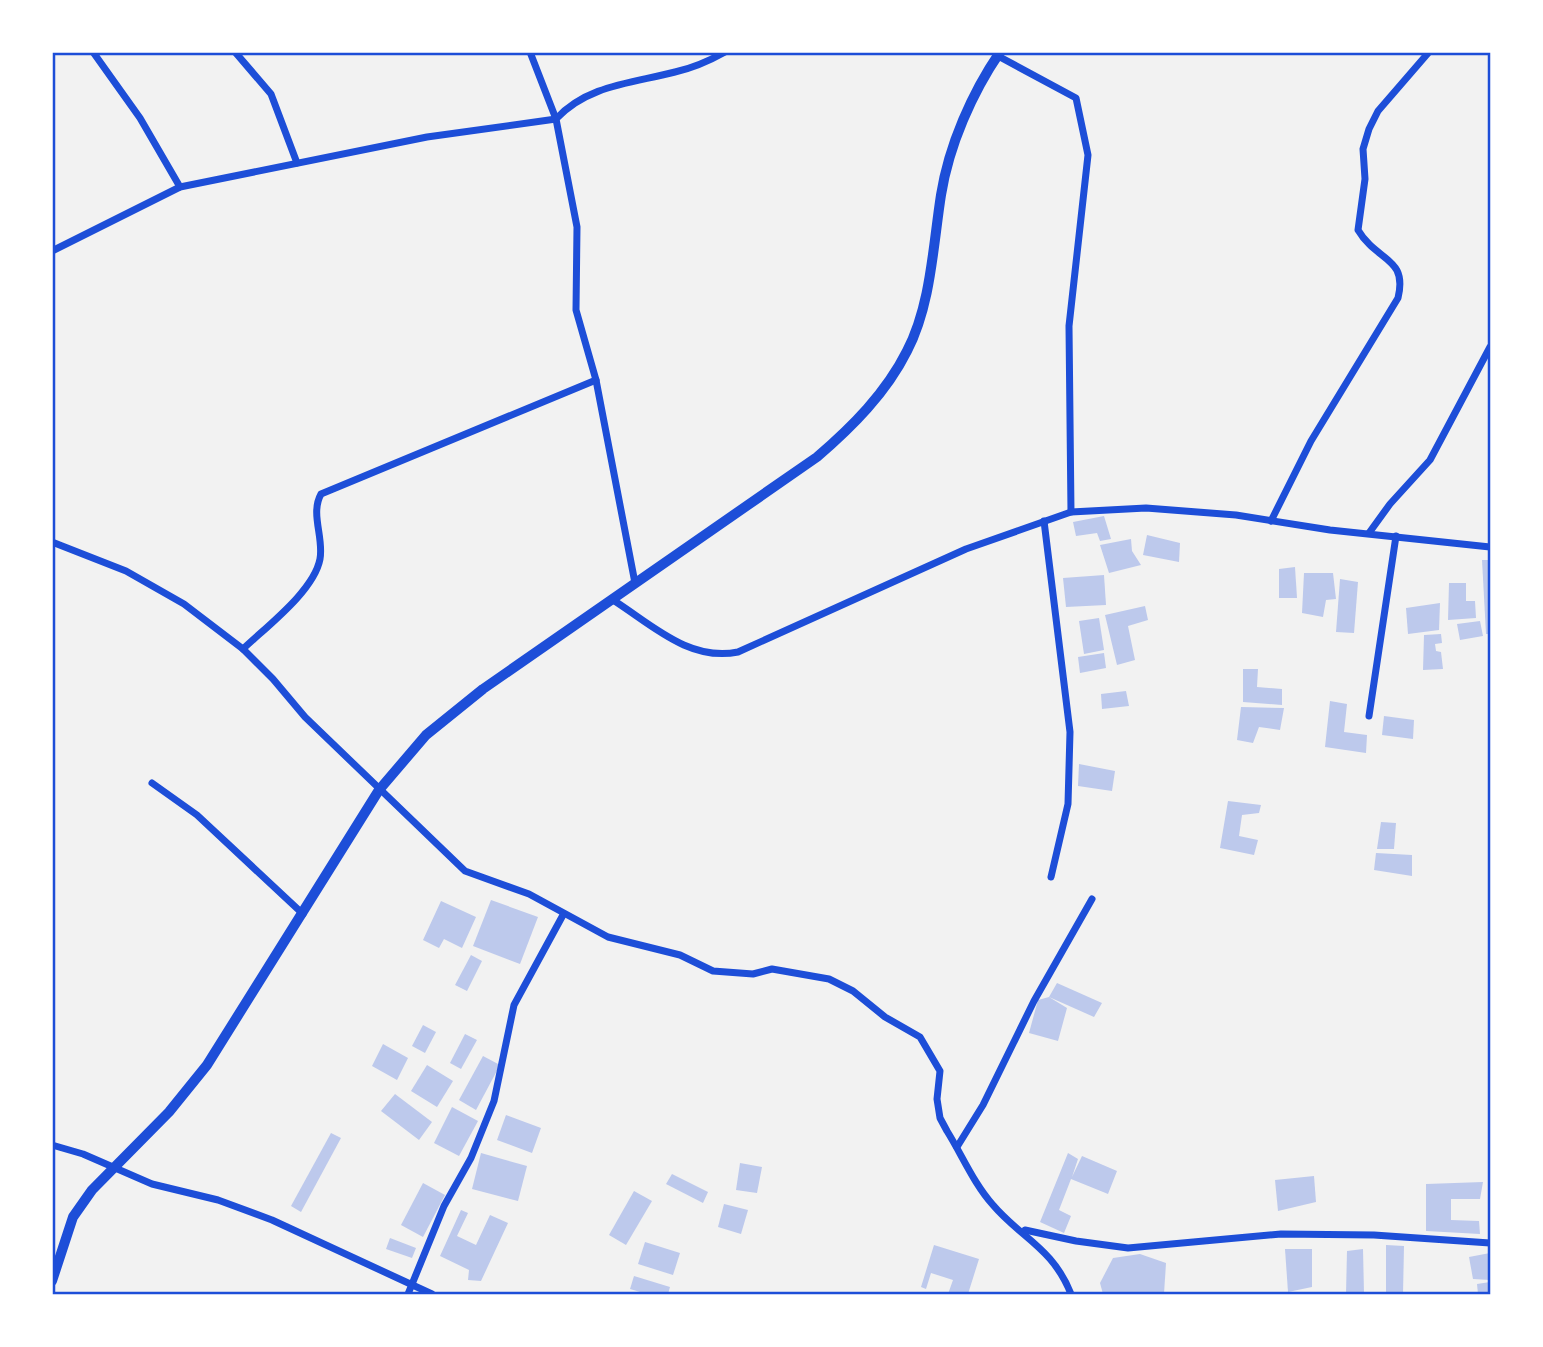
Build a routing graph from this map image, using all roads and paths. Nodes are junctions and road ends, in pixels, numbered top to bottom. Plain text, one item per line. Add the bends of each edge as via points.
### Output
1 (93, 52) edge
2 (235, 52) edge
3 (530, 52) edge
4 (725, 52) edge
5 (1429, 52) edge
6 (999, 54) edge
7 (556, 119) junction
8 (297, 163) junction
9 (180, 187) junction
10 (52, 251) edge
11 (1490, 346) edge
12 (596, 380) junction
13 (1071, 512) junction
14 (1044, 521) junction
15 (1271, 521) junction
16 (1369, 533) junction
17 (1396, 536) junction
18 (52, 542) edge
19 (1490, 547) edge
20 (635, 583) junction
21 (612, 600) junction
22 (243, 649) junction
23 (1370, 716) dead end
24 (152, 783) dead end
25 (380, 790) junction
26 (1051, 877) dead end
27 (1092, 900) dead end
28 (303, 914) junction
29 (563, 915) junction
30 (52, 1145) edge
31 (957, 1147) junction
32 (113, 1169) junction
33 (1020, 1229) junction
34 (1490, 1243) edge
35 (52, 1281) edge
36 (409, 1290) edge
37 (432, 1294) edge
38 (1071, 1294) edge

1 - 9 street via 140,118
2 - 8 street via 271,94
3 - 7 street
4 - 7 street via 697,66 587,95
5 - 15 street via 1378,111 1363,149 1365,179 1358,230 1371,249 1398,269 1403,279 1398,298 1323,420
6 - 13 street via 1076,98 1088,155 1069,326
6 - 20 main road via 956,140 941,191 917,328 907,353 854,425 817,457
7 - 8 street via 458,131
7 - 12 street via 577,227 576,310
8 - 9 street
9 - 10 street
11 - 16 street via 1430,460
12 - 20 street
12 - 22 street via 321,494 316,509 320,558 315,571 296,599
13 - 14 street
13 - 15 street via 1146,508
14 - 21 street via 966,549 724,655 676,642
14 - 26 street via 1070,732 1068,804
15 - 16 street
16 - 17 street
17 - 19 street
17 - 23 street
18 - 22 street via 91,555 161,591
20 - 21 main road
21 - 25 main road via 453,712 426,735
22 - 25 street via 305,718
24 - 28 street via 197,815
25 - 28 main road
25 - 29 street via 465,871 529,894
27 - 31 street
28 - 32 main road via 207,1065
29 - 31 street via 608,937 680,955 713,971 753,974 772,970 841,983 920,1037 940,1071 940,1118
29 - 36 street via 514,1005 494,1101
30 - 32 street
31 - 33 street via 994,1207
32 - 35 main road via 92,1189 74,1217
32 - 36 street via 272,1220
33 - 34 street via 1128,1248 1281,1234
33 - 38 street via 1044,1251
36 - 37 street

